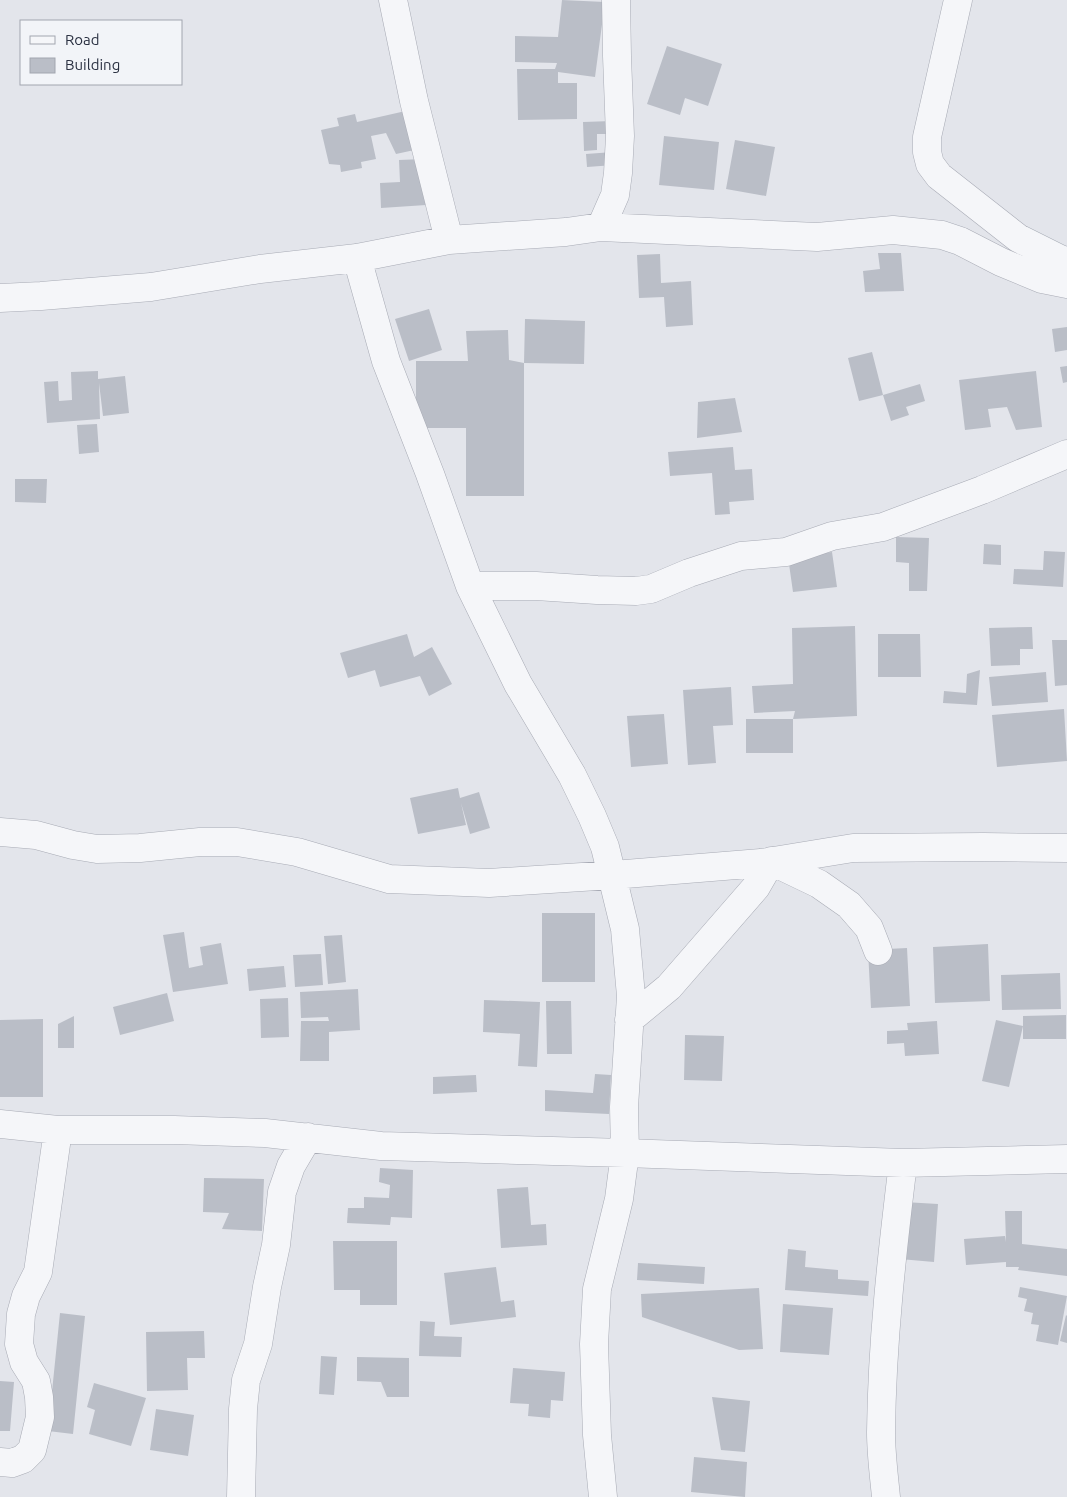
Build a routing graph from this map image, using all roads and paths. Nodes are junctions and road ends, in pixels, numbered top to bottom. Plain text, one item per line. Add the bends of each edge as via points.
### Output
1 (393, 0) edge
2 (616, 0) edge
3 (958, 0) edge
4 (601, 227) junction
5 (449, 240) junction
6 (357, 258) junction
7 (1067, 261) edge
8 (1067, 284) edge
9 (0, 298) edge
10 (1067, 454) edge
11 (470, 586) junction
12 (0, 832) edge
13 (1067, 848) edge
14 (771, 861) junction
15 (613, 875) junction
16 (878, 952) dead end
17 (629, 1020) junction
18 (0, 1124) edge
19 (58, 1130) junction
20 (308, 1137) junction
21 (625, 1153) junction
22 (1067, 1159) edge
23 (903, 1163) junction
24 (0, 1462) edge
25 (240, 1497) edge
26 (603, 1497) edge
27 (886, 1497) edge

1 - 5 street
2 - 4 street via 619,164 616,195
3 - 7 street via 929,123 927,152 930,164 939,176 1018,238
4 - 5 street
4 - 8 street via 817,236 893,230 942,235 1042,279
5 - 6 street
6 - 9 street via 260,269 151,287
6 - 11 street via 386,361
10 - 11 street via 883,527 832,536 786,552 741,556 651,589
11 - 15 street via 518,684 572,774 605,847
12 - 15 street via 36,835 97,849 237,842 297,852 389,879 489,883
13 - 14 street via 853,848
14 - 15 street
14 - 16 street via 819,884 849,906 870,928
14 - 17 street via 756,887 669,987
15 - 17 street via 625,929 631,996
17 - 21 street
18 - 19 street
19 - 20 street via 183,1130
19 - 24 street via 38,1272 21,1314 19,1344 24,1362 36,1381 40,1417 32,1450 23,1459 12,1463
20 - 21 street via 381,1146
20 - 25 street via 291,1166 282,1192 258,1344 246,1380
21 - 23 street
21 - 26 street via 619,1199 598,1289 594,1344
22 - 23 street
23 - 27 street via 890,1272 882,1386 881,1434

